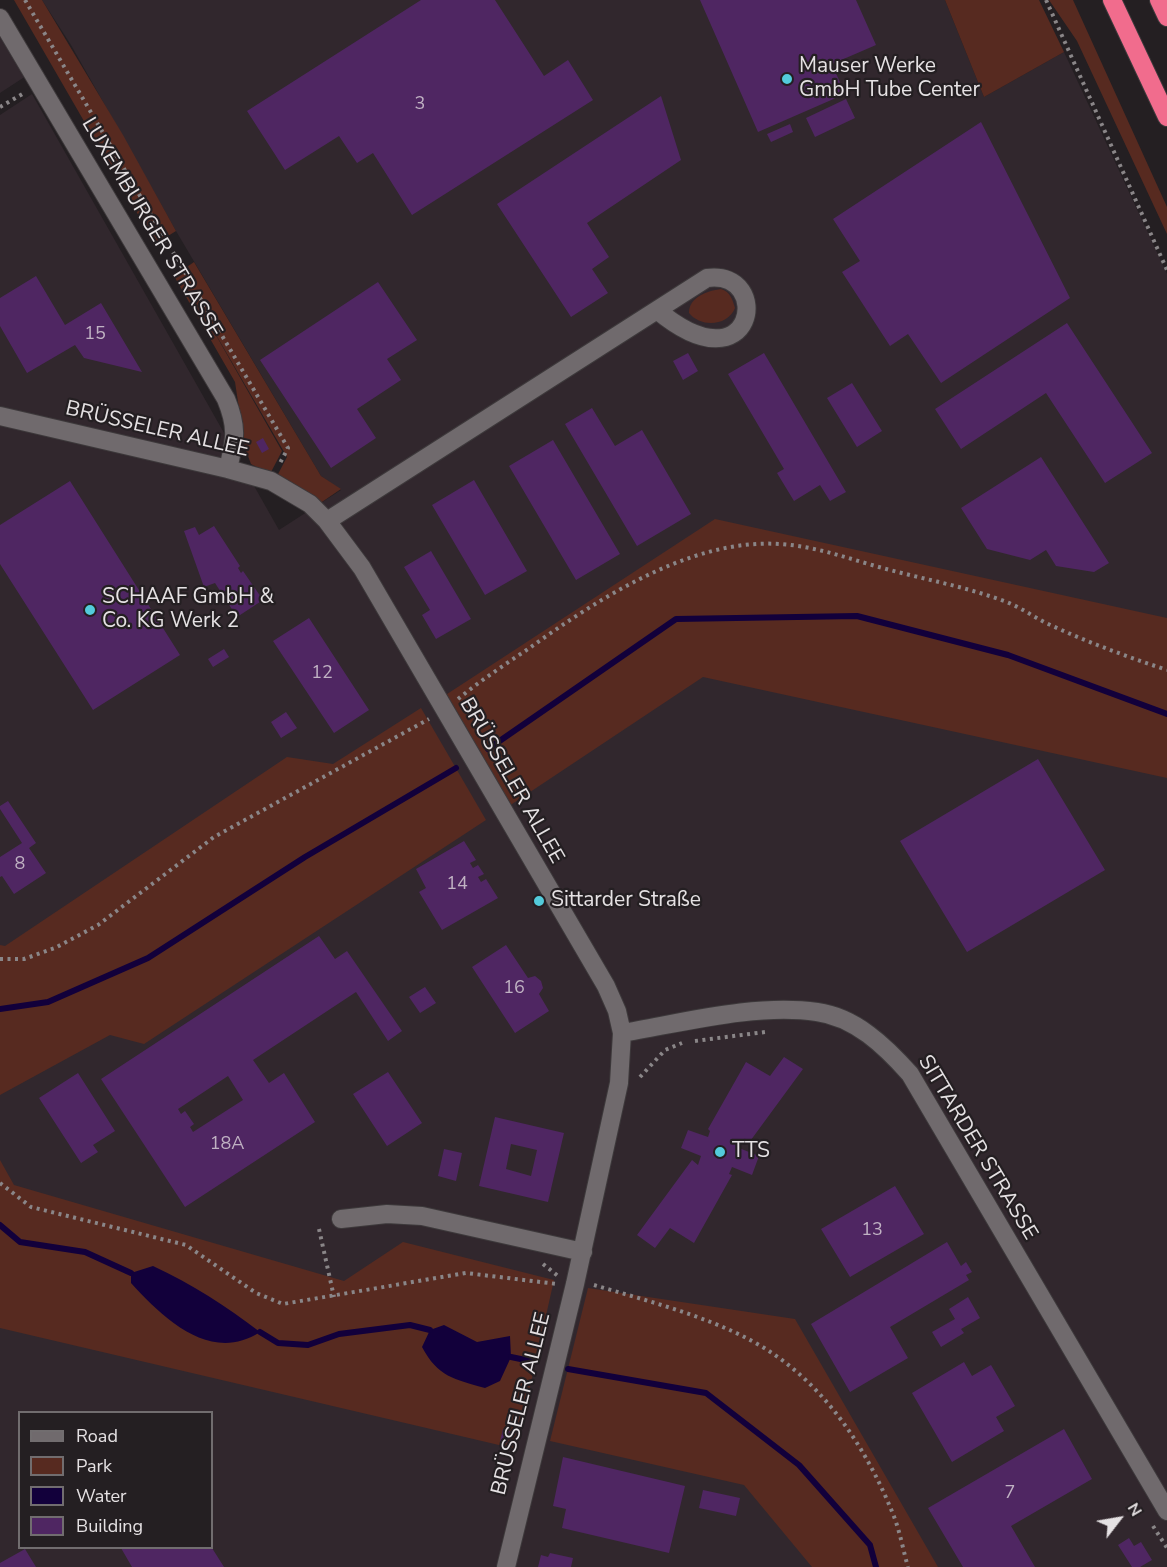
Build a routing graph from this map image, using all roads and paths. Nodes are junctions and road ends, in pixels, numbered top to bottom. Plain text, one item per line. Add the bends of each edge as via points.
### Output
1 (25, 0) edge
2 (1046, 0) edge
3 (1112, 0) edge
4 (1159, 0) edge
5 (1167, 17) edge
6 (0, 18) edge
7 (40, 84) junction
8 (0, 107) edge
9 (1167, 117) edge
10 (1167, 270) edge
11 (657, 310) junction
12 (0, 416) edge
13 (228, 469) junction
14 (271, 481) junction
15 (327, 521) junction
16 (1167, 670) edge
17 (444, 710) junction
18 (0, 959) edge
19 (771, 1031) dead end
20 (622, 1033) junction
21 (619, 1083) junction
22 (0, 1183) edge
23 (341, 1219) dead end
24 (320, 1229) dead end
25 (583, 1251) junction
26 (537, 1261) dead end
27 (575, 1284) junction
28 (334, 1297) junction
29 (1167, 1511) edge
30 (1148, 1517) dead end
31 (1167, 1548) edge
32 (506, 1567) edge
33 (908, 1567) edge

1 - 14 path via 288,448
2 - 10 path
3 - 9 highway
4 - 5 highway
6 - 7 street, LUXEMBURGER STRASSE
7 - 8 path
7 - 13 street, LUXEMBURGER STRASSE via 226,399 236,435
11 - 11 street via 673,324 704,338 722,339 743,324 747,306 740,289 725,278 716,277 707,278
11 - 15 street
12 - 13 street, BRÜSSELER ALLEE
13 - 14 street, BRÜSSELER ALLEE
14 - 15 street, BRÜSSELER ALLEE via 310,504
15 - 17 street, BRÜSSELER ALLEE via 362,568
16 - 17 path via 1044,622 1006,601 824,550 778,543 742,545 690,559 633,581 557,628
17 - 18 path via 214,837 98,925 24,959
17 - 20 street, BRÜSSELER ALLEE via 606,986
19 - 21 path via 680,1043 665,1050 633,1085
20 - 21 street, BRÜSSELER ALLEE
20 - 29 street, SITTARDER STRASSE via 760,1011 818,1012 849,1024 887,1048 910,1074
21 - 25 street, BRÜSSELER ALLEE
22 - 28 path via 31,1207 186,1245 256,1293 283,1304
23 - 25 street via 387,1214 422,1216
24 - 28 path
25 - 27 street, BRÜSSELER ALLEE
26 - 28 path via 552,1269 563,1285 466,1273
27 - 32 street, BRÜSSELER ALLEE
27 - 33 path via 590,1284 710,1324 772,1353 800,1374 833,1406 868,1462 894,1515
30 - 31 path

